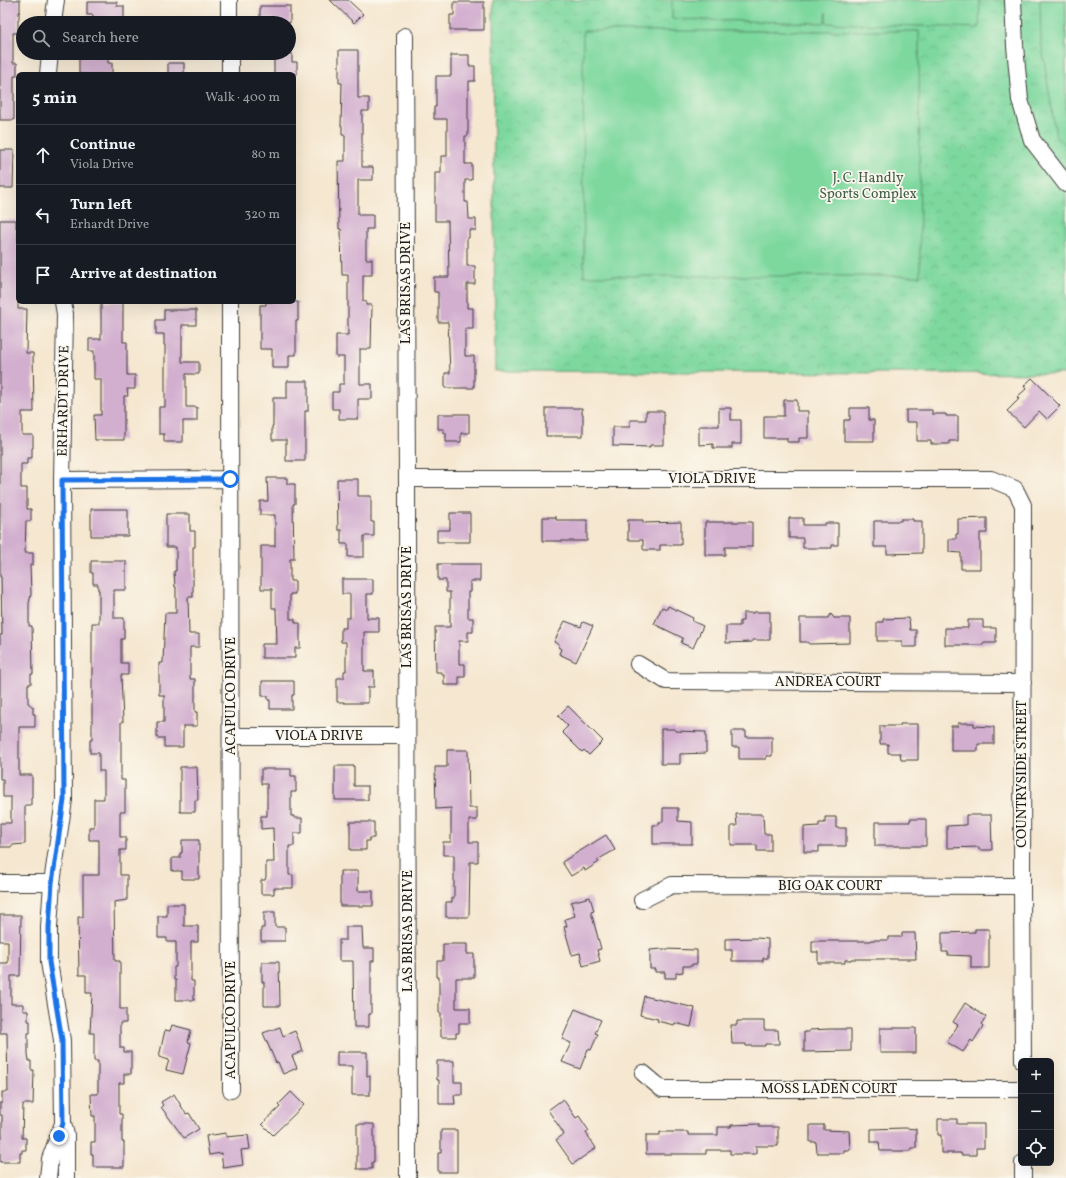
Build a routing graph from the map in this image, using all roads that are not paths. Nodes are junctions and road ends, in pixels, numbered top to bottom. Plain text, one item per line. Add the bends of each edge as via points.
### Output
1 (56, 0) edge
2 (230, 0) edge
3 (1013, 0) edge
4 (54, 16) edge
5 (230, 16) edge
6 (405, 36) dead end
7 (49, 60) edge
8 (230, 60) edge
9 (48, 72) edge
10 (230, 72) edge
11 (1066, 184) edge
12 (63, 304) edge
13 (230, 304) edge
14 (407, 478) junction
15 (230, 479) junction
16 (62, 480) junction
17 (1015, 489) joint
18 (638, 664) dead end
19 (1023, 683) junction
20 (231, 736) junction
21 (407, 736) junction
22 (0, 883) edge
23 (52, 883) junction
24 (1022, 886) junction
25 (642, 900) dead end
26 (1023, 1058) edge
27 (643, 1073) dead end
28 (1018, 1089) edge
29 (231, 1090) dead end
30 (63, 1123) junction
31 (1023, 1166) edge
32 (48, 1178) edge
33 (66, 1178) edge
34 (408, 1178) edge
35 (1023, 1178) edge

1 - 4 street
2 - 5 street
3 - 11 street via 1020,100 1032,140
6 - 14 street, LAS BRISAS DRIVE
7 - 9 street
8 - 10 street
12 - 16 street, ERHARDT DRIVE
13 - 15 street, ACAPULCO DRIVE
14 - 17 street, VIOLA DRIVE via 991,480
14 - 21 street, LAS BRISAS DRIVE
15 - 16 street
15 - 20 street, ACAPULCO DRIVE
16 - 23 street, ERHARDT DRIVE via 64,800
17 - 19 street, COUNTRYSIDE STREET via 1023,505
18 - 19 street, ANDREA COURT via 666,681
19 - 24 street, COUNTRYSIDE STREET
20 - 21 street, VIOLA DRIVE
20 - 29 street, ACAPULCO DRIVE
21 - 34 street, LAS BRISAS DRIVE
22 - 23 street
23 - 30 street, ERHARDT DRIVE via 49,962 62,1040
24 - 25 street, BIG OAK COURT via 672,886
24 - 26 street, COUNTRYSIDE STREET
27 - 28 street, MOSS LADEN COURT via 662,1089
30 - 32 street, ERHARDT DRIVE via 50,1159
30 - 33 street, ERHARDT DRIVE via 66,1135
31 - 35 street

